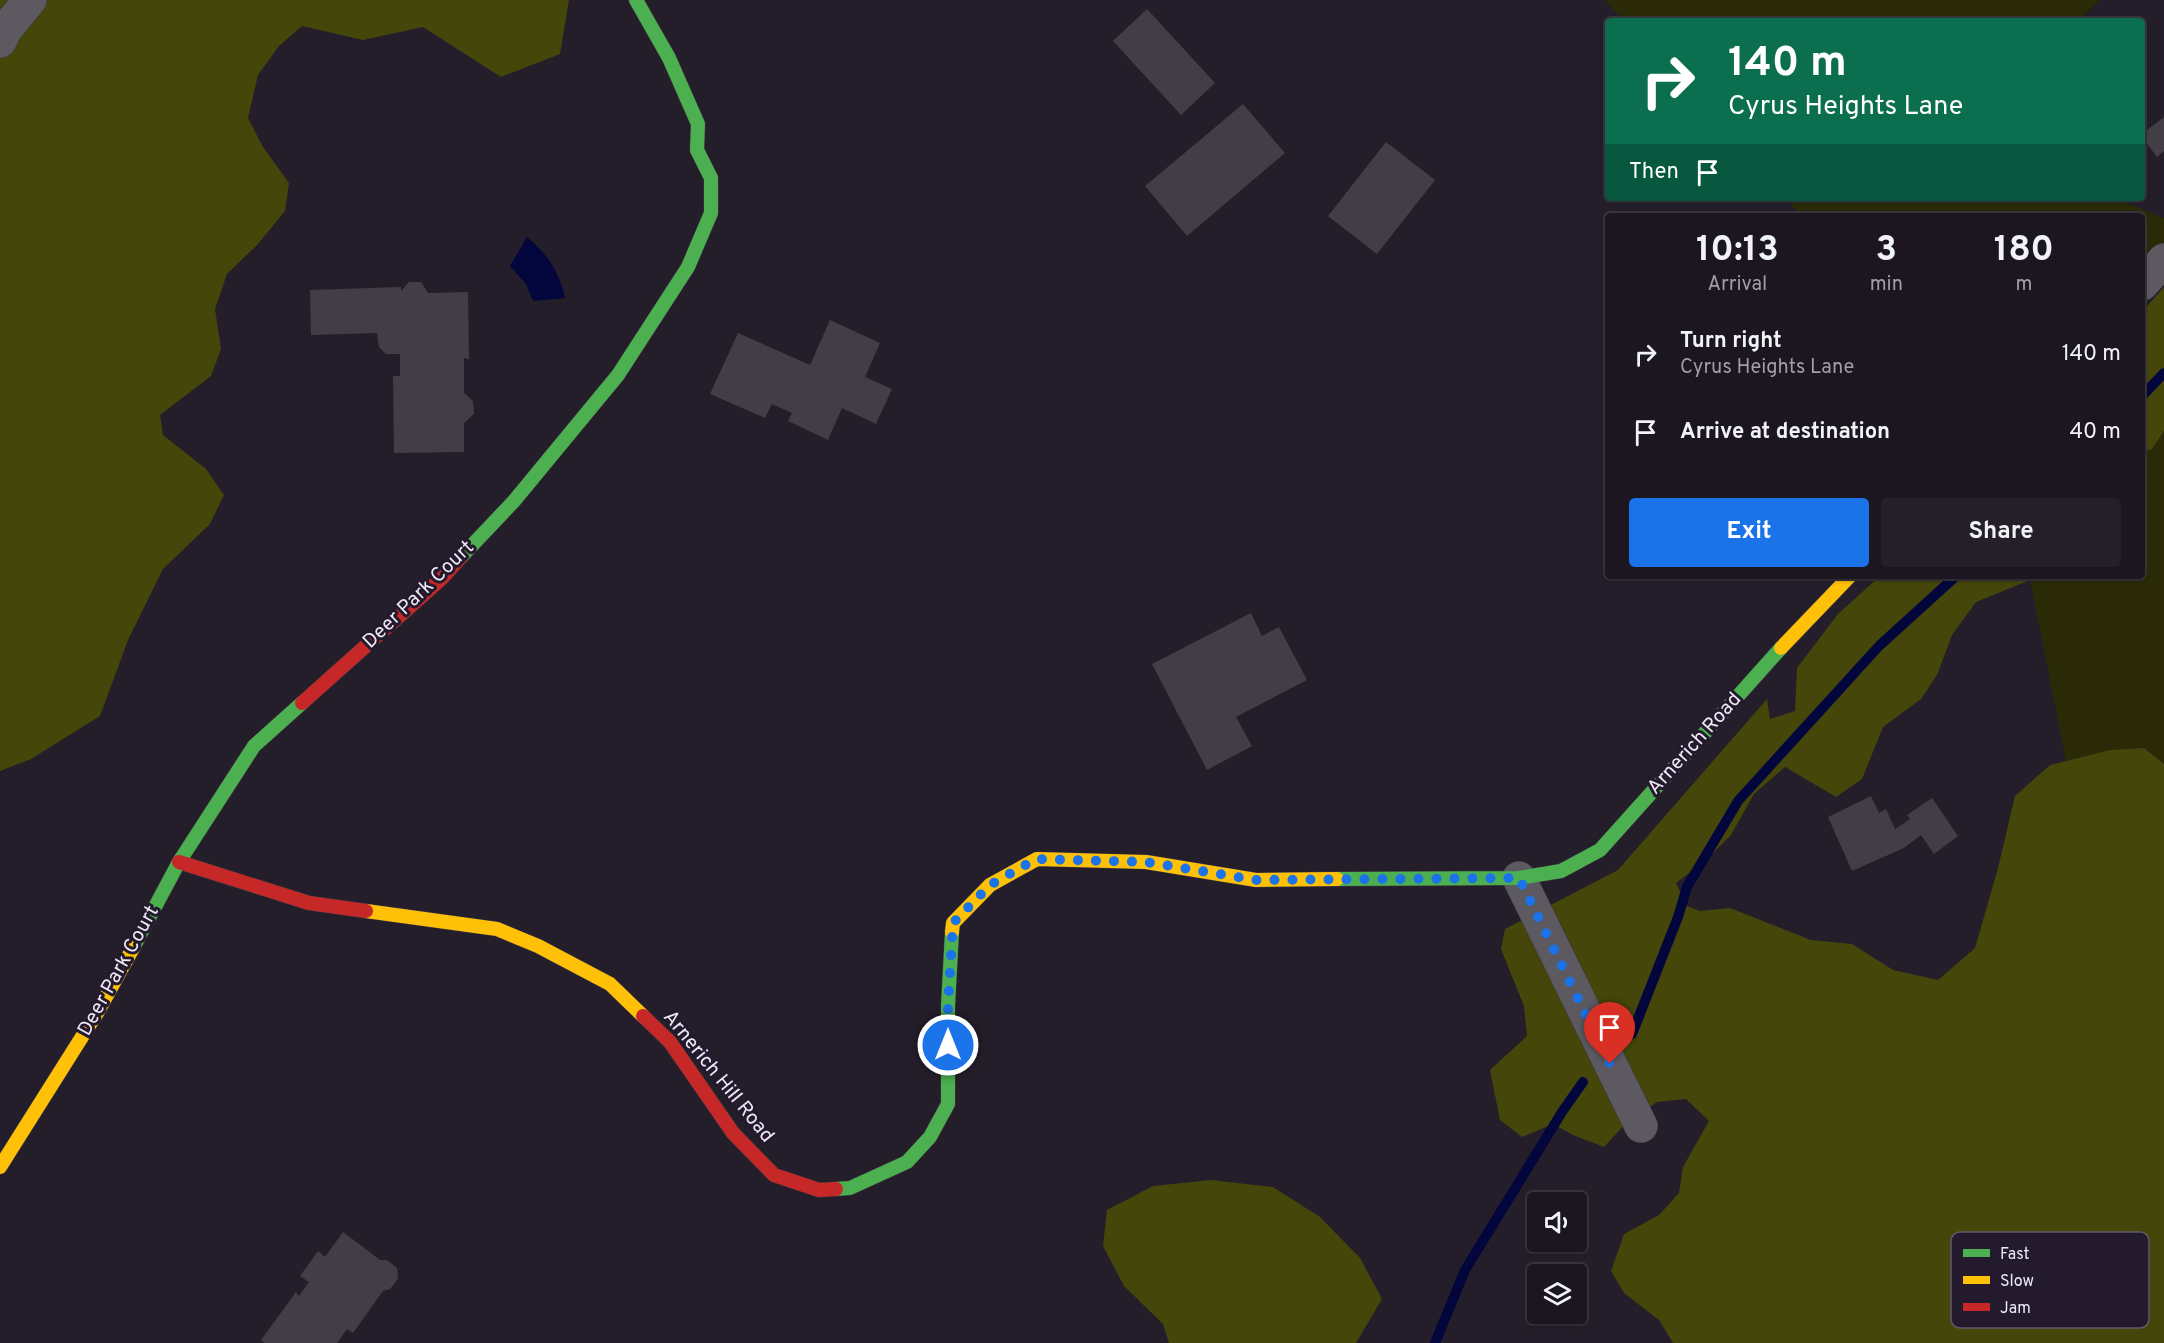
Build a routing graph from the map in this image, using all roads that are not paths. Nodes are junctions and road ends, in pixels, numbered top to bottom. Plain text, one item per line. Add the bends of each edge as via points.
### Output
1 (30, 0) edge
2 (636, 0) edge
3 (0, 41) edge
4 (2164, 260) edge
5 (2145, 281) edge
6 (1847, 579) edge
7 (179, 862) junction
8 (1519, 878) junction
9 (1641, 1126) dead end
10 (0, 1167) edge

1 - 3 street
2 - 7 street, Deer Park Court via 669,58 698,124 697,150 711,177 711,213 688,267 618,375 514,501 442,578 255,746
4 - 5 street
6 - 8 street, Arnerich Road via 1600,850 1561,871
7 - 8 street, Arnerich Hill Road via 309,903 497,929 538,946 610,984 670,1042 733,1133 774,1175 819,1190 850,1188 907,1162 930,1137 948,1104 953,923 990,885 1036,859 1146,862 1256,880
7 - 10 street, Deer Park Court via 97,1013
8 - 9 street

